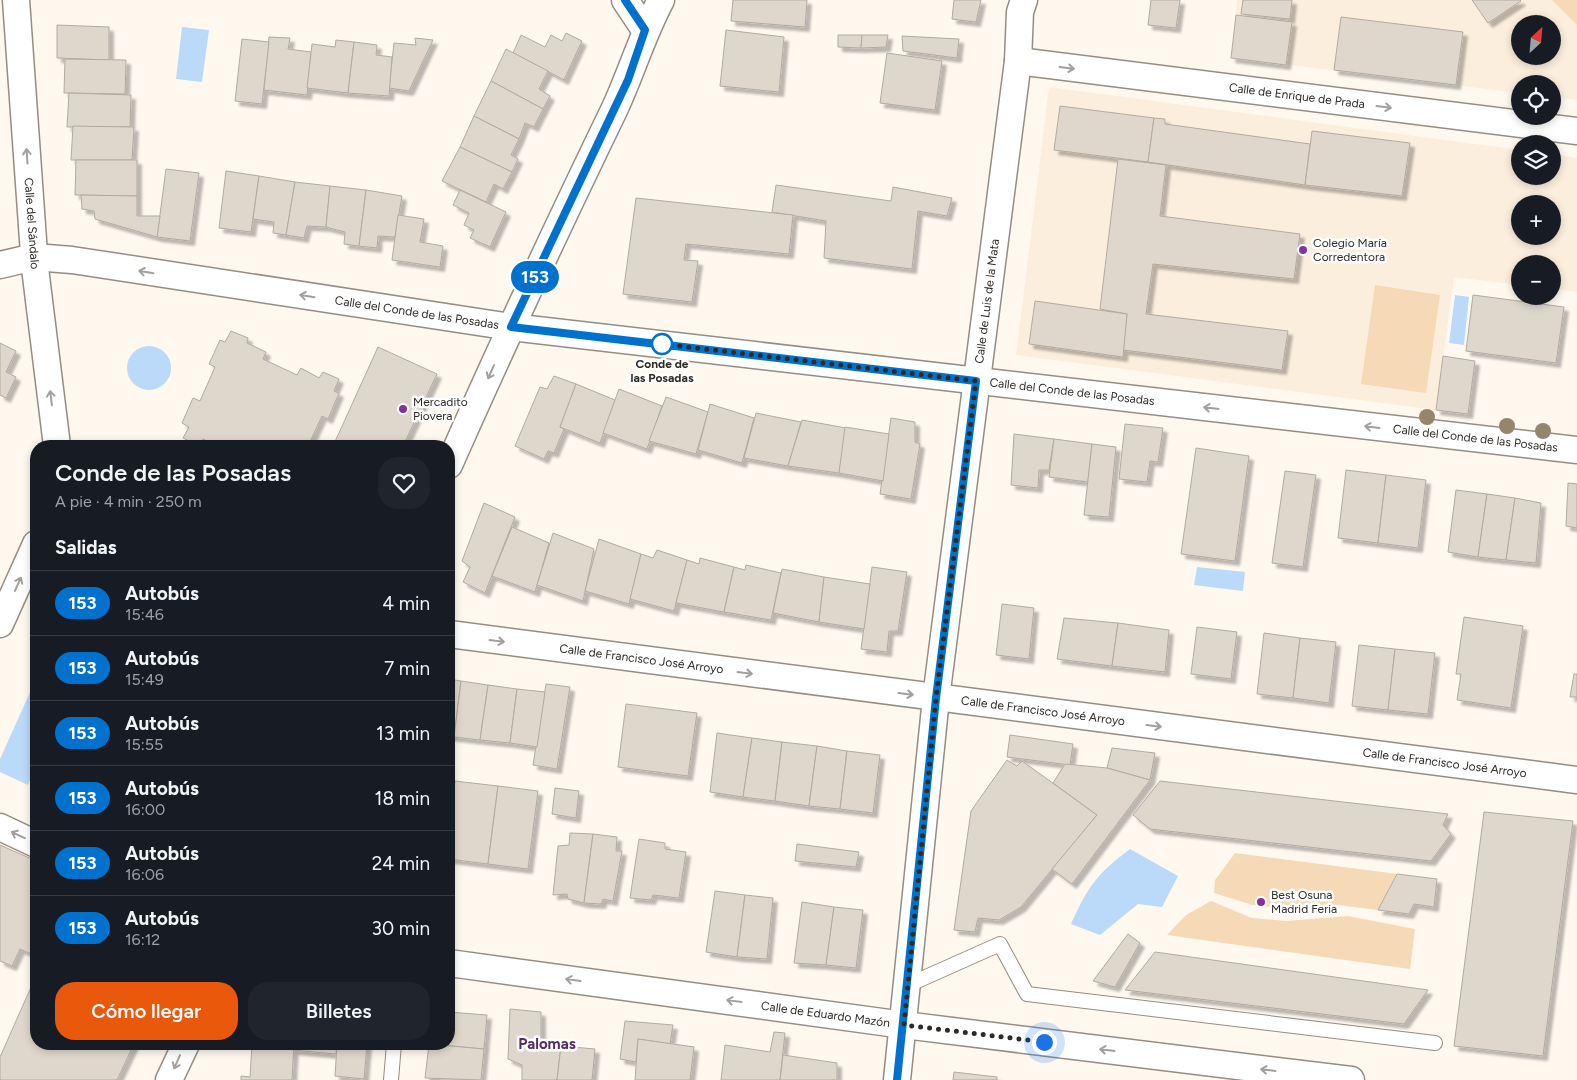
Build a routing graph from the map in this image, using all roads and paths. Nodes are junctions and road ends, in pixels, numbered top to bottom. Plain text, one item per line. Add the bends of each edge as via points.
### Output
1 (16, 0) edge
2 (625, 0) edge
3 (661, 0) edge
4 (1024, 0) edge
5 (645, 30) junction
6 (1018, 61) junction
7 (1577, 132) edge
8 (34, 257) junction
9 (0, 265) edge
10 (511, 327) junction
11 (976, 381) junction
12 (56, 440) edge
13 (1577, 450) edge
14 (455, 452) edge
15 (30, 557) edge
16 (0, 624) edge
17 (455, 635) edge
18 (936, 698) junction
19 (1577, 780) edge
20 (0, 827) edge
21 (30, 841) edge
22 (455, 964) edge
23 (908, 985) junction
24 (904, 1025) junction
25 (1435, 1042) dead end
26 (183, 1050) edge
27 (394, 1050) edge
28 (169, 1080) edge
29 (391, 1080) edge
30 (897, 1080) edge
31 (1352, 1080) edge

8 -> 1 street, Calle del Sándalo
2 - 5 street
3 - 5 street
4 - 6 street, Calle de Luis de la Mata via 1020,12
5 - 10 street via 628,80
6 -> 7 street, Calle de Enrique de Prada
6 - 11 street, Calle de Luis de la Mata
8 - 9 street, Calle del Conde de las Posadas
10 -> 8 street, Calle del Conde de las Posadas via 72,260
12 -> 8 street, Calle del Sándalo
10 - 11 street, Calle del Conde de las Posadas
10 -> 14 street
13 -> 11 street, Calle del Conde de las Posadas
11 - 18 street, Calle de Luis de la Mata
16 -> 15 street
17 -> 18 street, Calle de Francisco José Arroyo
18 -> 19 street, Calle de Francisco José Arroyo
18 - 23 street, Calle de Luis de la Mata
21 -> 20 street
24 -> 22 street, Calle de Eduardo Mazón
23 - 24 street, Calle de Luis de la Mata
23 - 25 lane via 1000,944 1027,994
24 - 30 street, Calle de Luis de la Mata
31 -> 24 street, Calle de Eduardo Mazón
26 -> 28 street
27 - 29 lane

